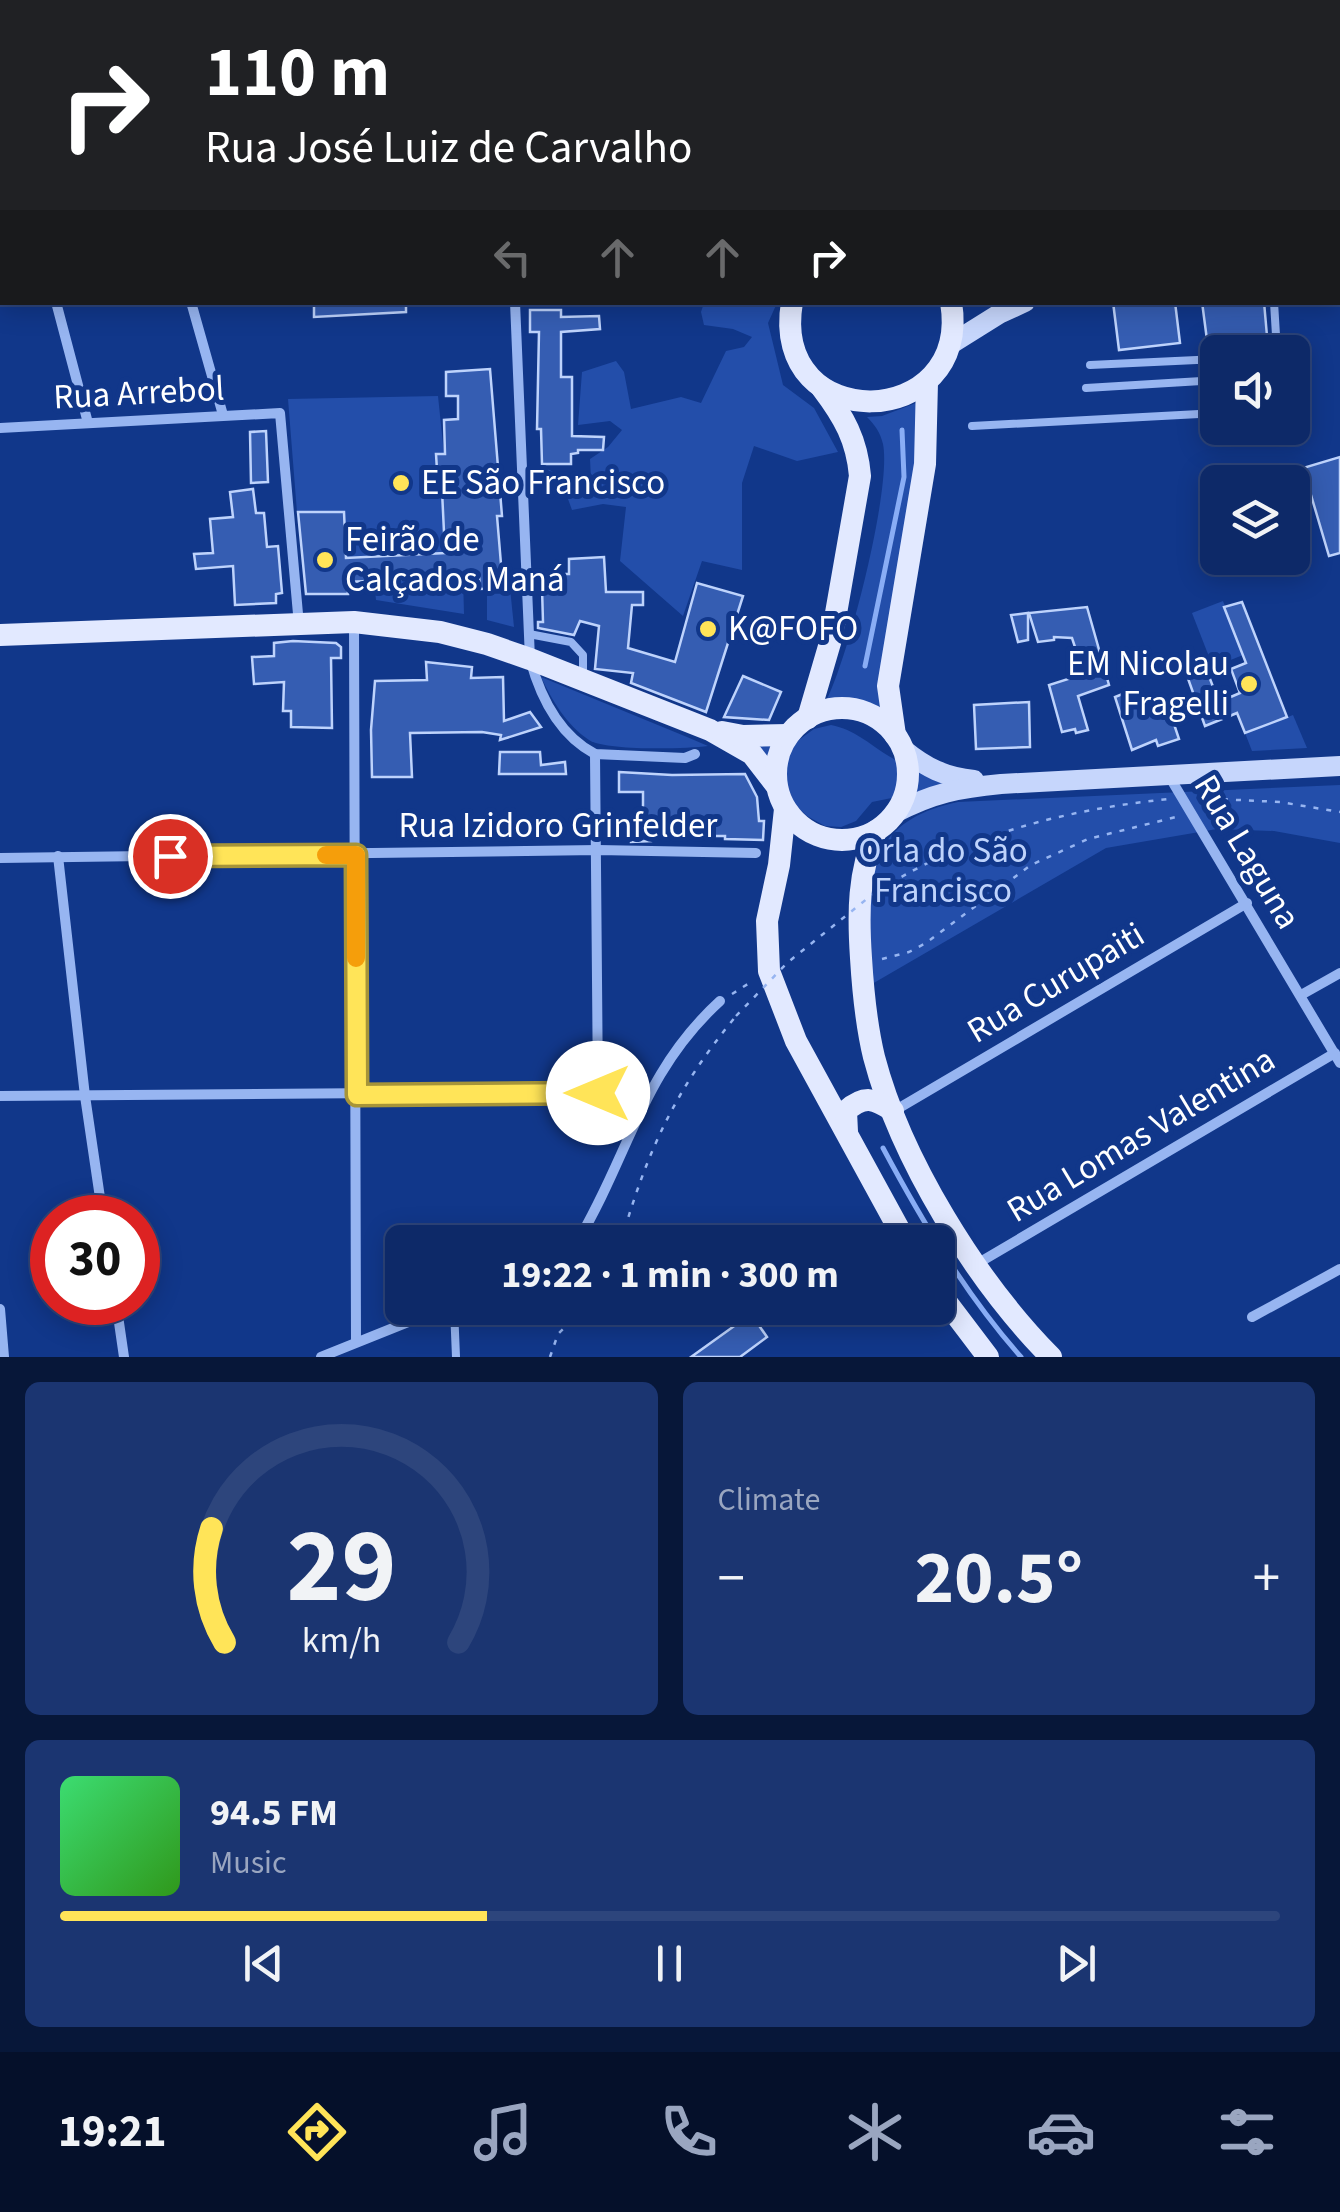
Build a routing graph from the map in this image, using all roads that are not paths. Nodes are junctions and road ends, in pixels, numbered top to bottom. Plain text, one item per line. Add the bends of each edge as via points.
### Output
1 (57, 305) edge
2 (193, 305) edge
3 (514, 305) edge
4 (792, 305) edge
5 (952, 305) edge
6 (1018, 305) edge
7 (1274, 305) edge
8 (1276, 335) edge
9 (951, 344) junction
10 (1200, 360) edge
11 (1090, 366) dead end
12 (1200, 381) edge
13 (928, 382) junction
14 (822, 388) junction
15 (1086, 388) dead end
16 (1200, 414) edge
17 (223, 415) junction
18 (88, 423) junction
19 (972, 426) dead end
20 (0, 428) edge
21 (354, 622) junction
22 (300, 625) junction
23 (529, 634) junction
24 (0, 636) edge
25 (530, 659) junction
26 (582, 680) junction
27 (808, 718) junction
28 (710, 730) junction
29 (788, 735) junction
30 (899, 742) junction
31 (595, 754) junction
32 (695, 754) dead end
33 (1340, 766) edge
34 (1168, 774) junction
35 (1001, 784) junction
36 (776, 785) junction
37 (785, 809) junction
38 (895, 814) junction
39 (876, 831) junction
40 (598, 850) junction
41 (756, 853) dead end
42 (356, 855) junction
43 (58, 856) junction
44 (0, 858) edge
45 (1247, 903) junction
46 (1340, 972) edge
47 (1301, 995) junction
48 (720, 1001) road end
49 (1337, 1058) edge
50 (648, 1092) junction
51 (598, 1093) junction
52 (357, 1095) junction
53 (0, 1096) edge
54 (85, 1096) junction
55 (893, 1111) junction
56 (848, 1138) junction
57 (100, 1195) edge
58 (587, 1225) edge
59 (897, 1225) edge
60 (975, 1265) junction
61 (1340, 1269) edge
62 (0, 1310) edge
63 (955, 1313) edge
64 (1252, 1317) dead end
65 (119, 1325) edge
66 (399, 1325) edge
67 (455, 1325) edge
68 (356, 1342) junction
69 (4, 1357) edge
70 (124, 1357) edge
71 (321, 1357) edge
72 (456, 1357) edge
73 (988, 1357) edge
74 (1051, 1357) edge

1 - 18 street
2 - 17 street
3 - 23 street
4 - 14 main road via 797,358
5 - 9 main road
6 - 9 street
7 - 8 lane
9 - 13 main road
10 - 11 lane
12 - 15 lane
13 - 14 main road via 894,401 857,403
13 - 30 main road via 925,464 888,686
14 - 27 main road via 858,449 860,476 832,636
16 - 19 lane
17 - 18 street, Rua Arrebol
17 - 22 street, Rua Arrebol via 280,412
18 - 20 street, Rua Arrebol
21 - 22 main road
21 - 25 main road via 440,632
21 - 42 street
22 - 24 main road
23 - 25 street
23 - 26 lane via 571,642 583,655
25 - 26 main road
25 - 31 street via 538,690 564,728
26 - 28 main road
27 - 29 main road
27 - 30 main road via 832,708 858,710 882,720
28 - 29 main road
28 - 36 main road via 752,754
29 - 36 main road via 777,759
30 - 35 street via 925,767
30 - 38 main road via 908,764
31 - 32 street
31 - 40 street
33 - 34 street
34 - 35 street
34 - 45 street, Rua Laguna
35 - 38 street via 927,796
36 - 37 main road
37 - 39 main road via 802,828 826,839 852,840
37 - 56 main road via 767,921 769,971 796,1041
38 - 39 main road
39 - 55 main road via 858,907 861,958 874,1058
40 - 41 street, Rua Izidoro Grinfelder
40 - 42 street, Rua Izidoro Grinfelder
40 - 51 street
42 - 43 street, Rua Izidoro Grinfelder
42 - 52 street
43 - 44 street, Rua Izidoro Grinfelder
43 - 54 street
45 - 47 street, Rua Laguna
45 - 55 street, Rua Curupaiti
46 - 47 street
47 - 49 street, Rua Laguna
48 - 50 street via 681,1041
49 - 60 street, Rua Lomas Valentina
50 - 51 street
50 - 58 street
51 - 52 street
52 - 54 street
52 - 68 street
53 - 54 street
54 - 57 street
55 - 56 main road via 876,1100 856,1102 844,1116
55 - 60 main road
56 - 59 main road
60 - 74 main road
61 - 64 street
62 - 69 street
63 - 73 main road
65 - 70 street
66 - 68 street
67 - 72 lane
68 - 71 street

